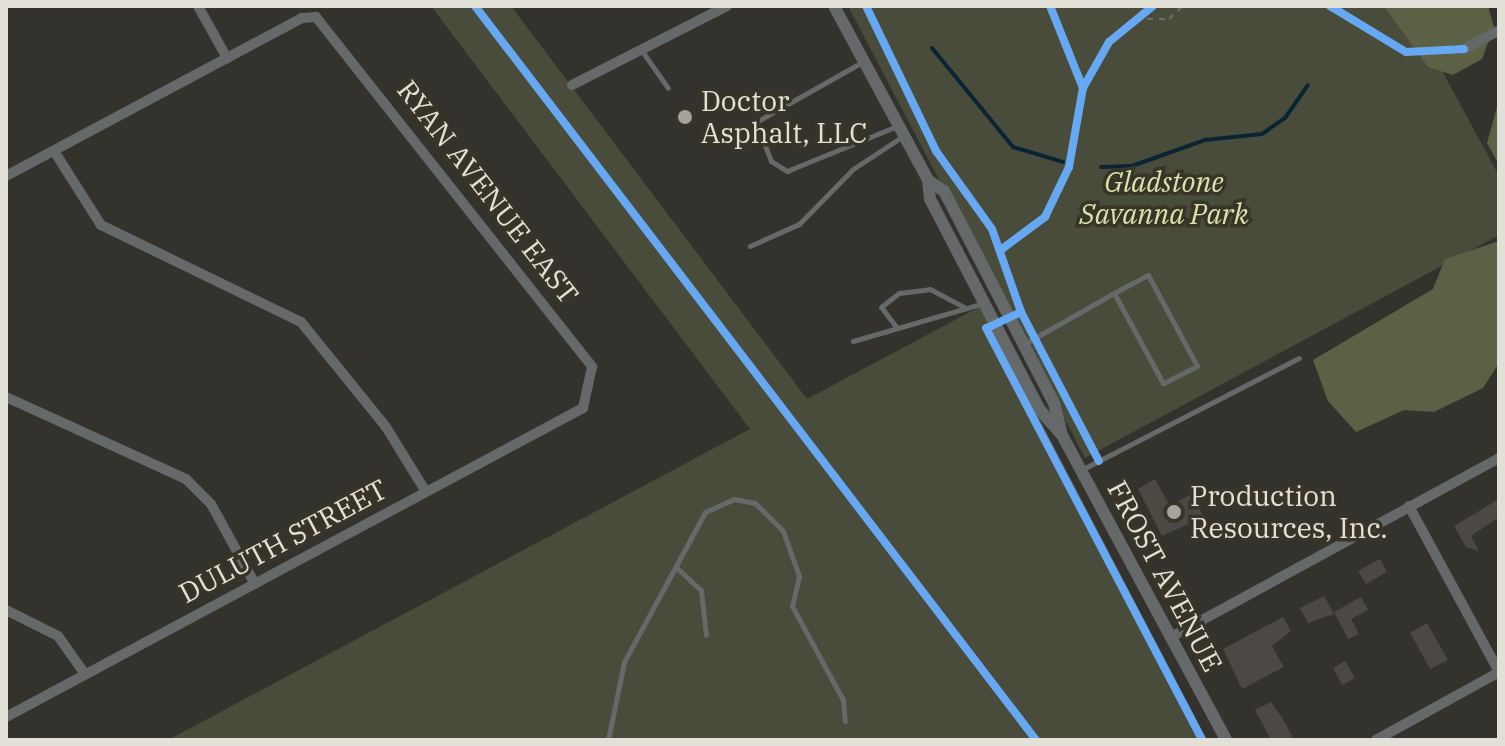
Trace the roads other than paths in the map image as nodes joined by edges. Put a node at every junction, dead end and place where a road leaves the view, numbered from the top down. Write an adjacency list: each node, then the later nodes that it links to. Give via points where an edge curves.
1 (198, 6): 7 (street)
2 (727, 6): 6 (street)
3 (834, 6): 8 (street, FROST AVENUE)
4 (1499, 30): 5 (street)
5 (1464, 49)
6 (641, 50): 9 (street); 10 (lane)
7 (227, 58): 12 (street); 24 (street, RYAN AVENUE EAST, via 316,17 592,367)
8 (864, 61): 11 (street, FROST AVENUE); 11 (lane, via 756,122 771,161 787,171)
9 (572, 85)
10 (668, 88)
11 (901, 130): 14 (street, FROST AVENUE); 15 (lane, via 799,224)
12 (54, 151): 13 (street); 28 (street, via 101,225 260,297 309,330 386,427)
13 (6, 176)
14 (928, 180): 17 (street, FROST AVENUE, via 930,199); 21 (street, FROST AVENUE, via 944,191)
15 (750, 246)
16 (1114, 293): 16 (lane, via 1148,275 1197,366 1163,383); 21 (lane)
17 (985, 302): 18 (lane); 25 (street, FROST AVENUE, via 1040,410)
18 (965, 308): 19 (lane); 19 (lane, via 930,289 899,293 881,307)
19 (897, 328): 20 (lane)
20 (853, 341)
21 (1023, 344): 25 (street, FROST AVENUE)
22 (1299, 358): 27 (lane)
23 (6, 397): 31 (street, via 186,479 211,504)
24 (583, 408): 28 (street, DULUTH STREET)
25 (1062, 435): 27 (street, FROST AVENUE)
26 (1499, 458): 29 (street)
27 (1080, 470): 34 (street, FROST AVENUE)
28 (426, 492): 31 (street, DULUTH STREET)
29 (1409, 506): 34 (street); 35 (street)
30 (677, 568): 33 (lane, via 701,590); 38 (lane, via 713,504 745,500 767,512 796,561 792,606 843,700); 39 (lane, via 624,662)
31 (255, 584): 36 (street, DULUTH STREET)
32 (6, 610): 36 (street, via 58,636)
33 (706, 635)
34 (1171, 637): 40 (street, FROST AVENUE)
35 (1499, 672): 41 (street)
36 (85, 674): 37 (street, DULUTH STREET)
37 (6, 717)
38 (845, 721)
39 (608, 740)
40 (1226, 740)
41 (1376, 740)

